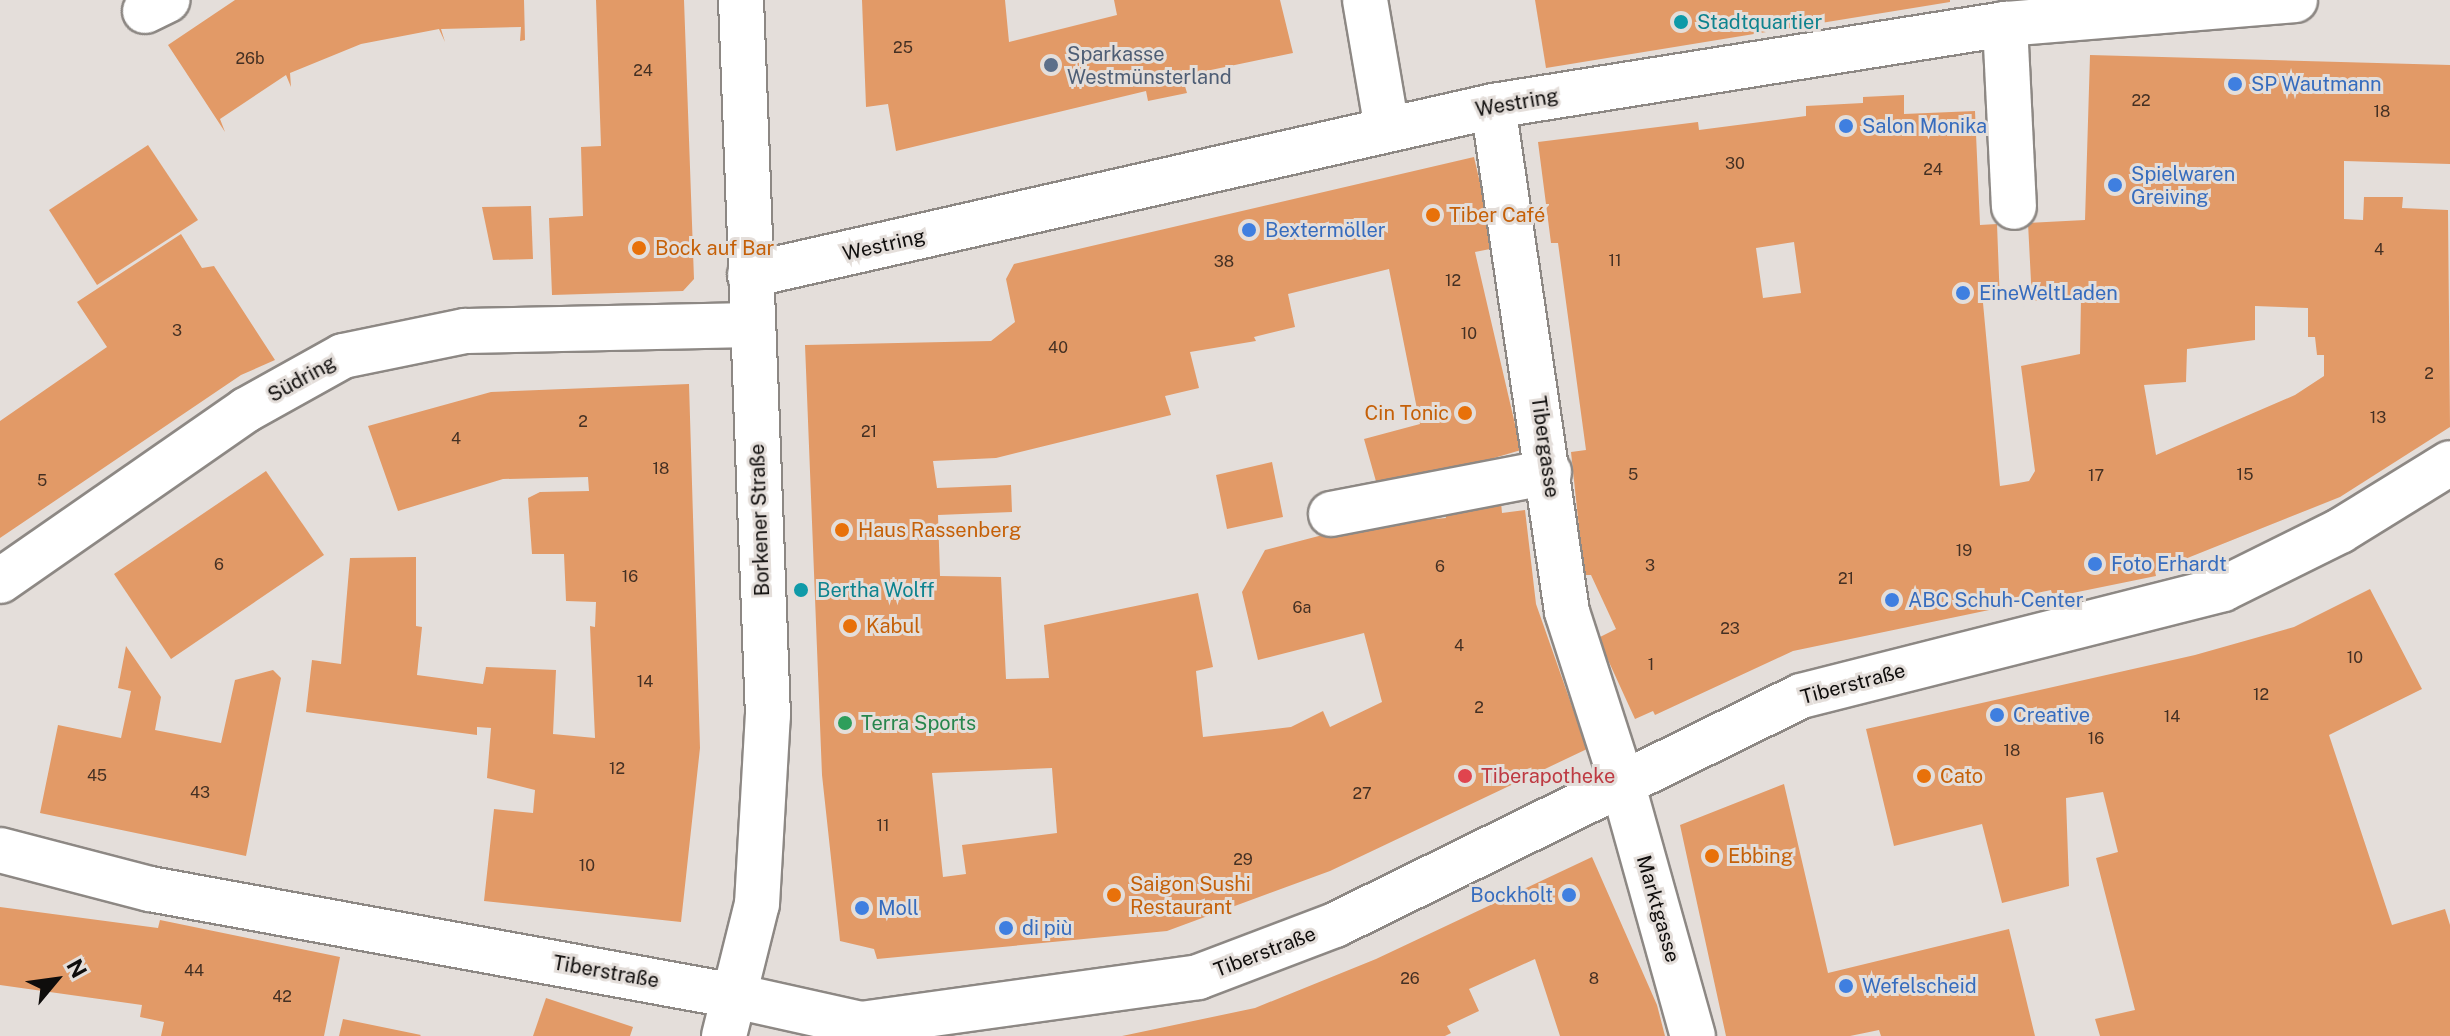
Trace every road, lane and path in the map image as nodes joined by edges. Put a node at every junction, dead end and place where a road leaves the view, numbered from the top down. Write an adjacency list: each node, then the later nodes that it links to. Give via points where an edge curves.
1 (741, 0): 8 (street, Borkener Straße)
2 (1365, 0): 6 (street)
3 (2295, 0): 4 (street, Westring)
4 (2005, 24): 5 (street, Westring); 7 (street)
5 (1493, 106): 6 (street, Westring); 11 (street, Tibergasse)
6 (1387, 129): 8 (street, Westring)
7 (2014, 207)
8 (750, 275): 9 (street, Borkener Straße)
9 (753, 325): 13 (street, Südring, via 465,331 343,356 246,410); 16 (street, Borkener Straße, via 768,716 757,904)
10 (2450, 463): 14 (street, Tiberstraße, via 2340,531 2223,589 1801,696)
11 (1549, 472): 12 (street); 14 (street, Tibergasse, via 1567,612)
12 (1331, 514)
13 (0, 581)
14 (1622, 782): 17 (street, Tiberstraße, via 1335,925 1198,977 861,1024); 18 (street, Marktgasse)
15 (0, 850): 16 (street, Tiberstraße, via 150,889)
16 (730, 1016): 17 (street, Tiberstraße)
17 (814, 1025)
18 (1693, 1036)

